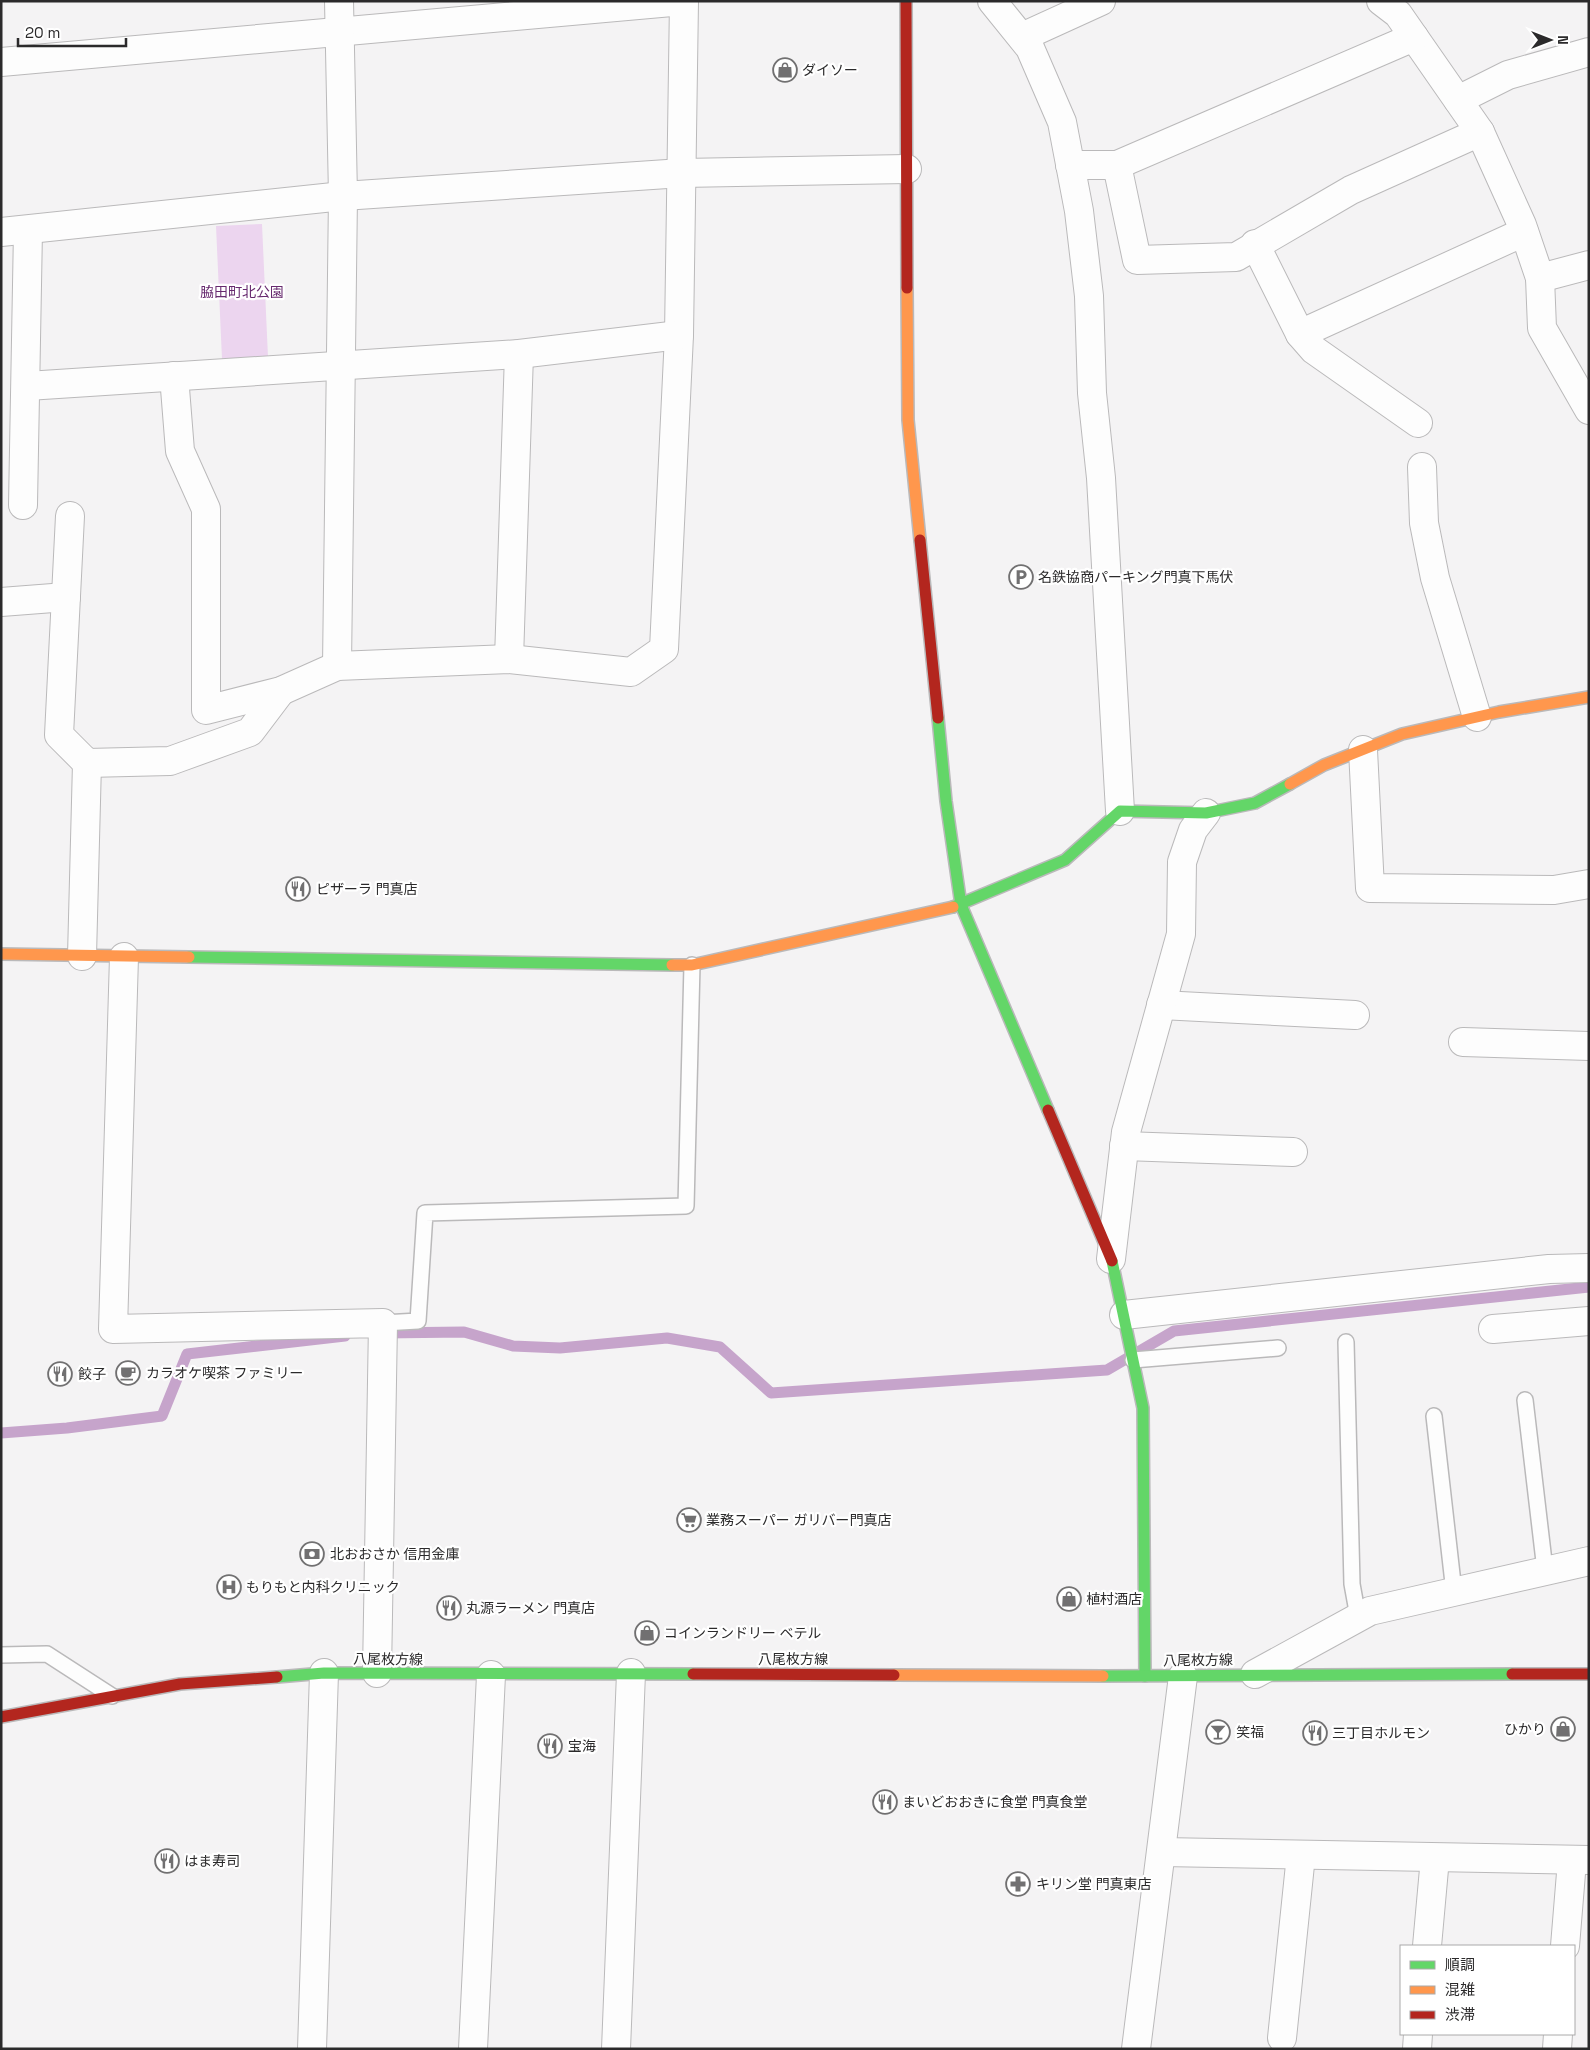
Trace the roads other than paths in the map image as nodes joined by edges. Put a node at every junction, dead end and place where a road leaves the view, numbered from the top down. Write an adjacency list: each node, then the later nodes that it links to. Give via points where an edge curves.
1 (339, 1): 7 (street)
2 (683, 1): 7 (street); 17 (street)
3 (906, 1): 16 (street)
4 (992, 1): 8 (street)
5 (1101, 1): 8 (street)
6 (1381, 1): 9 (street, via 1398,14)
7 (339, 33): 11 (street); 18 (street)
8 (1022, 37): 14 (street, via 1030,48 1062,122)
9 (1414, 37): 12 (street); 15 (street)
10 (1589, 52): 12 (street, via 1508,75)
11 (1, 62)
12 (1458, 100): 13 (street)
13 (1480, 132): 20 (street); 21 (street, via 1351,190)
14 (1070, 165): 15 (street); 44 (street, via 1089,296 1092,393 1101,478)
15 (1117, 165): 21 (street, via 1137,260 1236,257)
16 (907, 169): 17 (street); 47 (street, via 908,420 946,801)
17 (682, 173): 18 (street); 24 (street)
18 (343, 196): 19 (street); 27 (street)
19 (14, 231): 29 (street)
20 (1524, 232): 23 (street); 25 (street)
21 (1255, 244): 25 (street)
22 (1589, 266): 23 (street)
23 (1540, 278): 30 (street, via 1542,328)
24 (679, 334): 26 (street); 37 (street, via 664,649 631,672)
25 (1300, 334): 31 (street, via 1314,350)
26 (519, 354): 27 (street); 37 (street)
27 (341, 365): 28 (street); 38 (street)
28 (174, 376): 29 (street); 39 (street, via 180,451 206,508 206,710)
29 (26, 386): 33 (street)
30 (1589, 410)
31 (1418, 423)
32 (1422, 467): 41 (street, via 1424,523 1435,578)
33 (23, 505)
34 (70, 516): 35 (street)
35 (66, 597): 36 (street); 43 (street, via 59,735)
36 (1, 602)
37 (509, 659): 38 (street)
38 (337, 666): 39 (street)
39 (281, 691): 43 (street, via 250,732 170,761)
40 (1589, 697): 41 (street)
41 (1477, 717): 42 (street, via 1402,734)
42 (1363, 750): 45 (street, via 1324,765 1254,803); 46 (street, via 1370,888 1554,890)
43 (87, 764): 49 (street)
44 (1120, 811): 45 (street); 47 (street, via 1065,860)
45 (1206, 813): 52 (street, via 1193,830 1182,862 1181,934)
46 (1589, 884)
47 (961, 905): 51 (street); 58 (street)
48 (1, 954): 49 (street)
49 (82, 956): 50 (street)
50 (124, 957): 51 (street); 62 (street, via 113,1329)
51 (692, 965): 62 (lane, via 686,1206 425,1213 418,1321)
52 (1161, 1005): 53 (street); 56 (street)
53 (1355, 1016)
54 (1463, 1042): 55 (street)
55 (1589, 1046)
56 (1124, 1146): 57 (street); 58 (street)
57 (1293, 1152)
58 (1111, 1259): 60 (street)
59 (1589, 1268): 60 (street, via 1549,1269)
60 (1124, 1314): 66 (street)
61 (1589, 1321): 63 (street)
62 (383, 1323): 75 (street)
63 (1493, 1329)
64 (1346, 1342): 72 (lane, via 1352,1584)
65 (1278, 1348): 66 (lane)
66 (1133, 1360): 80 (street, via 1143,1408)
67 (1525, 1400): 70 (lane)
68 (1434, 1416): 71 (lane)
69 (1589, 1560): 70 (street)
70 (1546, 1570): 71 (street)
71 (1454, 1592): 72 (street, via 1370,1611)
72 (1358, 1618): 77 (street)
73 (1, 1655): 82 (lane, via 47,1654)
74 (324, 1673): 75 (street, 八尾枚方線); 82 (street, 八尾枚方線, via 180,1684); 93 (street)
75 (378, 1673): 79 (street, 八尾枚方線)
76 (631, 1673): 79 (street, 八尾枚方線); 80 (street, 八尾枚方線); 95 (street)
77 (1255, 1674): 78 (street, 八尾枚方線); 81 (street, 八尾枚方線)
78 (1589, 1674)
79 (492, 1675): 94 (street)
80 (1145, 1676): 81 (street, 八尾枚方線)
81 (1183, 1676): 84 (street)
82 (113, 1697): 83 (street, 八尾枚方線)
83 (1, 1717)
84 (1162, 1852): 85 (street); 96 (street)
85 (1301, 1855): 86 (street); 92 (street)
86 (1435, 1858): 87 (street); 88 (street)
87 (1580, 1860): 89 (street)
88 (1427, 1945)
89 (1566, 1945)
90 (1418, 2035): 97 (street)
91 (1558, 2035): 98 (street)
92 (1282, 2038)
93 (312, 2049)
94 (473, 2049)
95 (616, 2049)
96 (1136, 2049)
97 (1417, 2049)
98 (1557, 2049)

